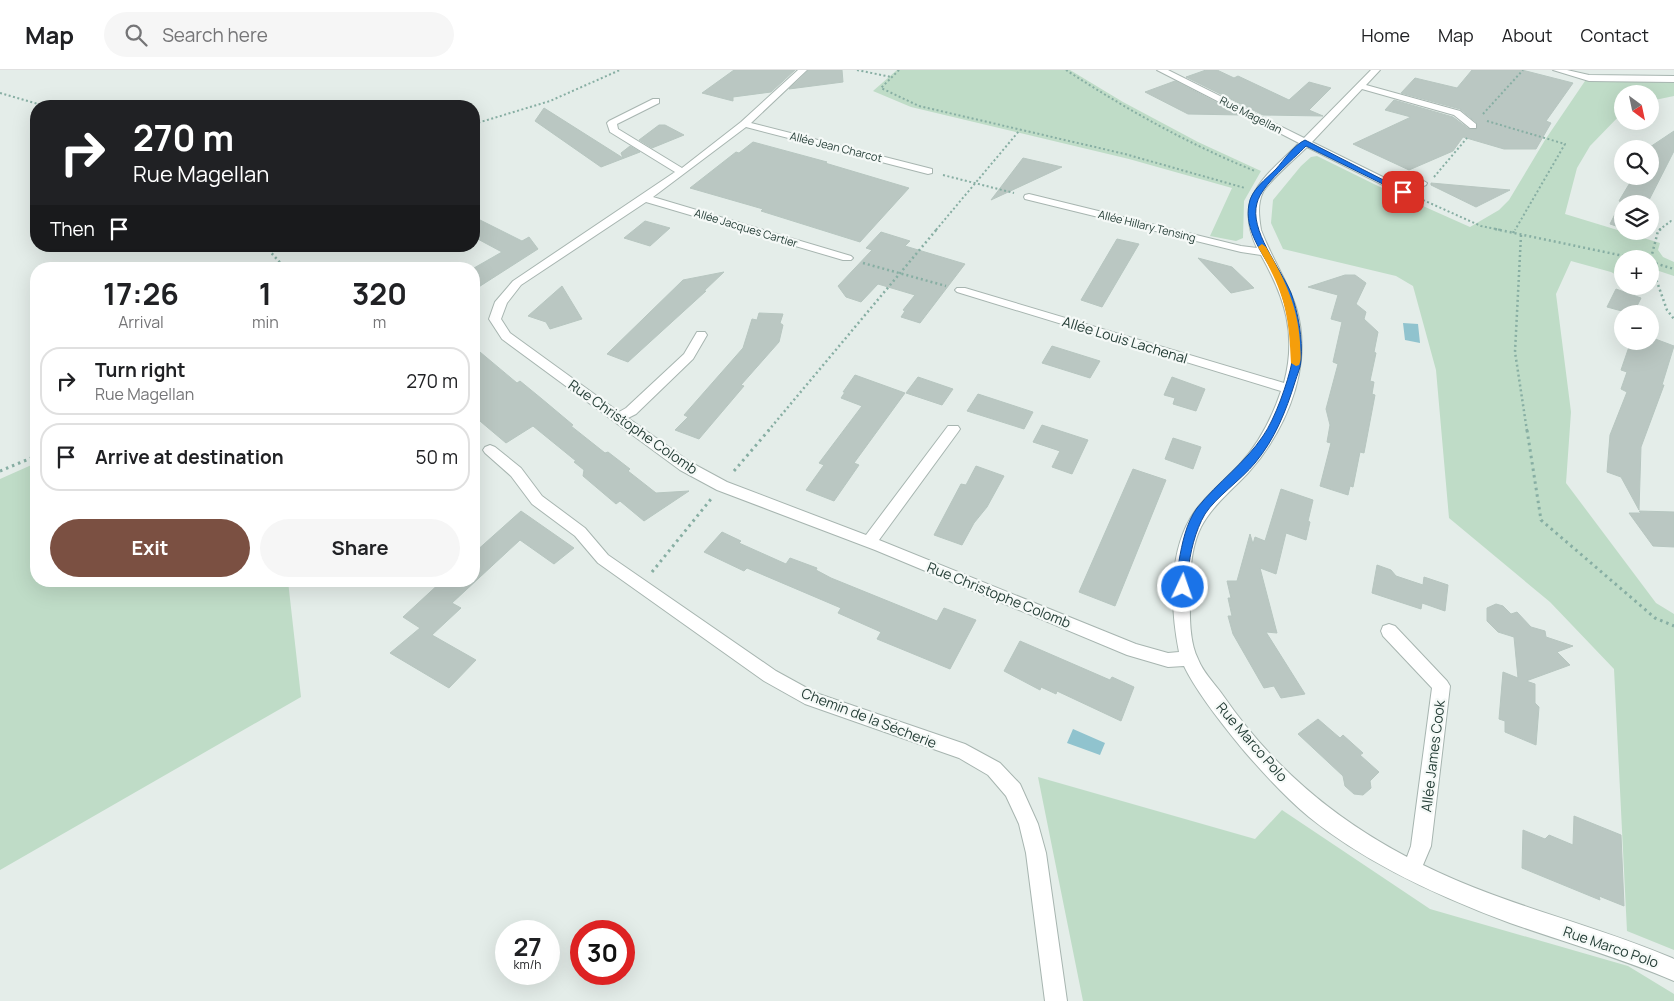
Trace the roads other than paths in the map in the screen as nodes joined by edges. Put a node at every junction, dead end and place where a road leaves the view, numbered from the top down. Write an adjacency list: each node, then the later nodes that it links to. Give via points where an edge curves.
1 (803, 70): 9 (street, Rue Christophe Colomb)
2 (1162, 70): 10 (street, Rue Magellan)
3 (1376, 70): 6 (street, Rue Marco Polo)
4 (1557, 70): 5 (street, via 1589,78)
5 (1674, 78)
6 (1361, 86): 8 (street, via 1457,113); 10 (street, Rue Marco Polo)
7 (656, 102): 11 (street, via 612,123 613,130)
8 (1476, 122)
9 (744, 124): 11 (street, Rue Christophe Colomb); 12 (street, Allée Jean Charcot)
10 (1305, 142): 13 (street, Rue Magellan, via 1403,192); 16 (street, Rue Marco Polo, via 1259,190 1253,203 1252,220)
11 (682, 171): 15 (street, Rue Christophe Colomb)
12 (928, 171)
13 (1422, 183)
14 (1029, 197): 16 (street, Allée Hillary Tensing, via 1240,249)
15 (645, 198): 17 (street, Allée Jacques Cartier); 21 (street, Rue Christophe Colomb, via 517,283 501,302 495,319 506,336)
16 (1265, 252): 20 (street, Rue Marco Polo, via 1287,296 1294,326 1297,361)
17 (847, 258)
18 (962, 290): 20 (street, Allée Louis Lachenal)
19 (701, 335): 21 (street, via 689,356 631,411)
20 (1289, 389): 26 (street, Rue Marco Polo, via 1269,435 1252,460 1201,512 1188,540 1182,572)
21 (618, 418): 24 (street, Rue Christophe Colomb, via 685,466 722,486)
22 (953, 429): 24 (street)
23 (490, 450): 29 (street, Chemin de la Sécherie, via 516,472 537,500 580,532 603,559 770,676 811,699 965,752 994,769 1013,790 1031,834)
24 (869, 542): 26 (street, Rue Christophe Colomb, via 1133,650 1168,660)
25 (1389, 631): 27 (street, Allée James Cook, via 1441,686 1421,846)
26 (1189, 658): 27 (street, Rue Marco Polo, via 1224,712 1267,763 1315,810 1375,850)
27 (1412, 869): 28 (street, Rue Marco Polo, via 1461,893 1658,961)
28 (1674, 970)
29 (1056, 1001)

